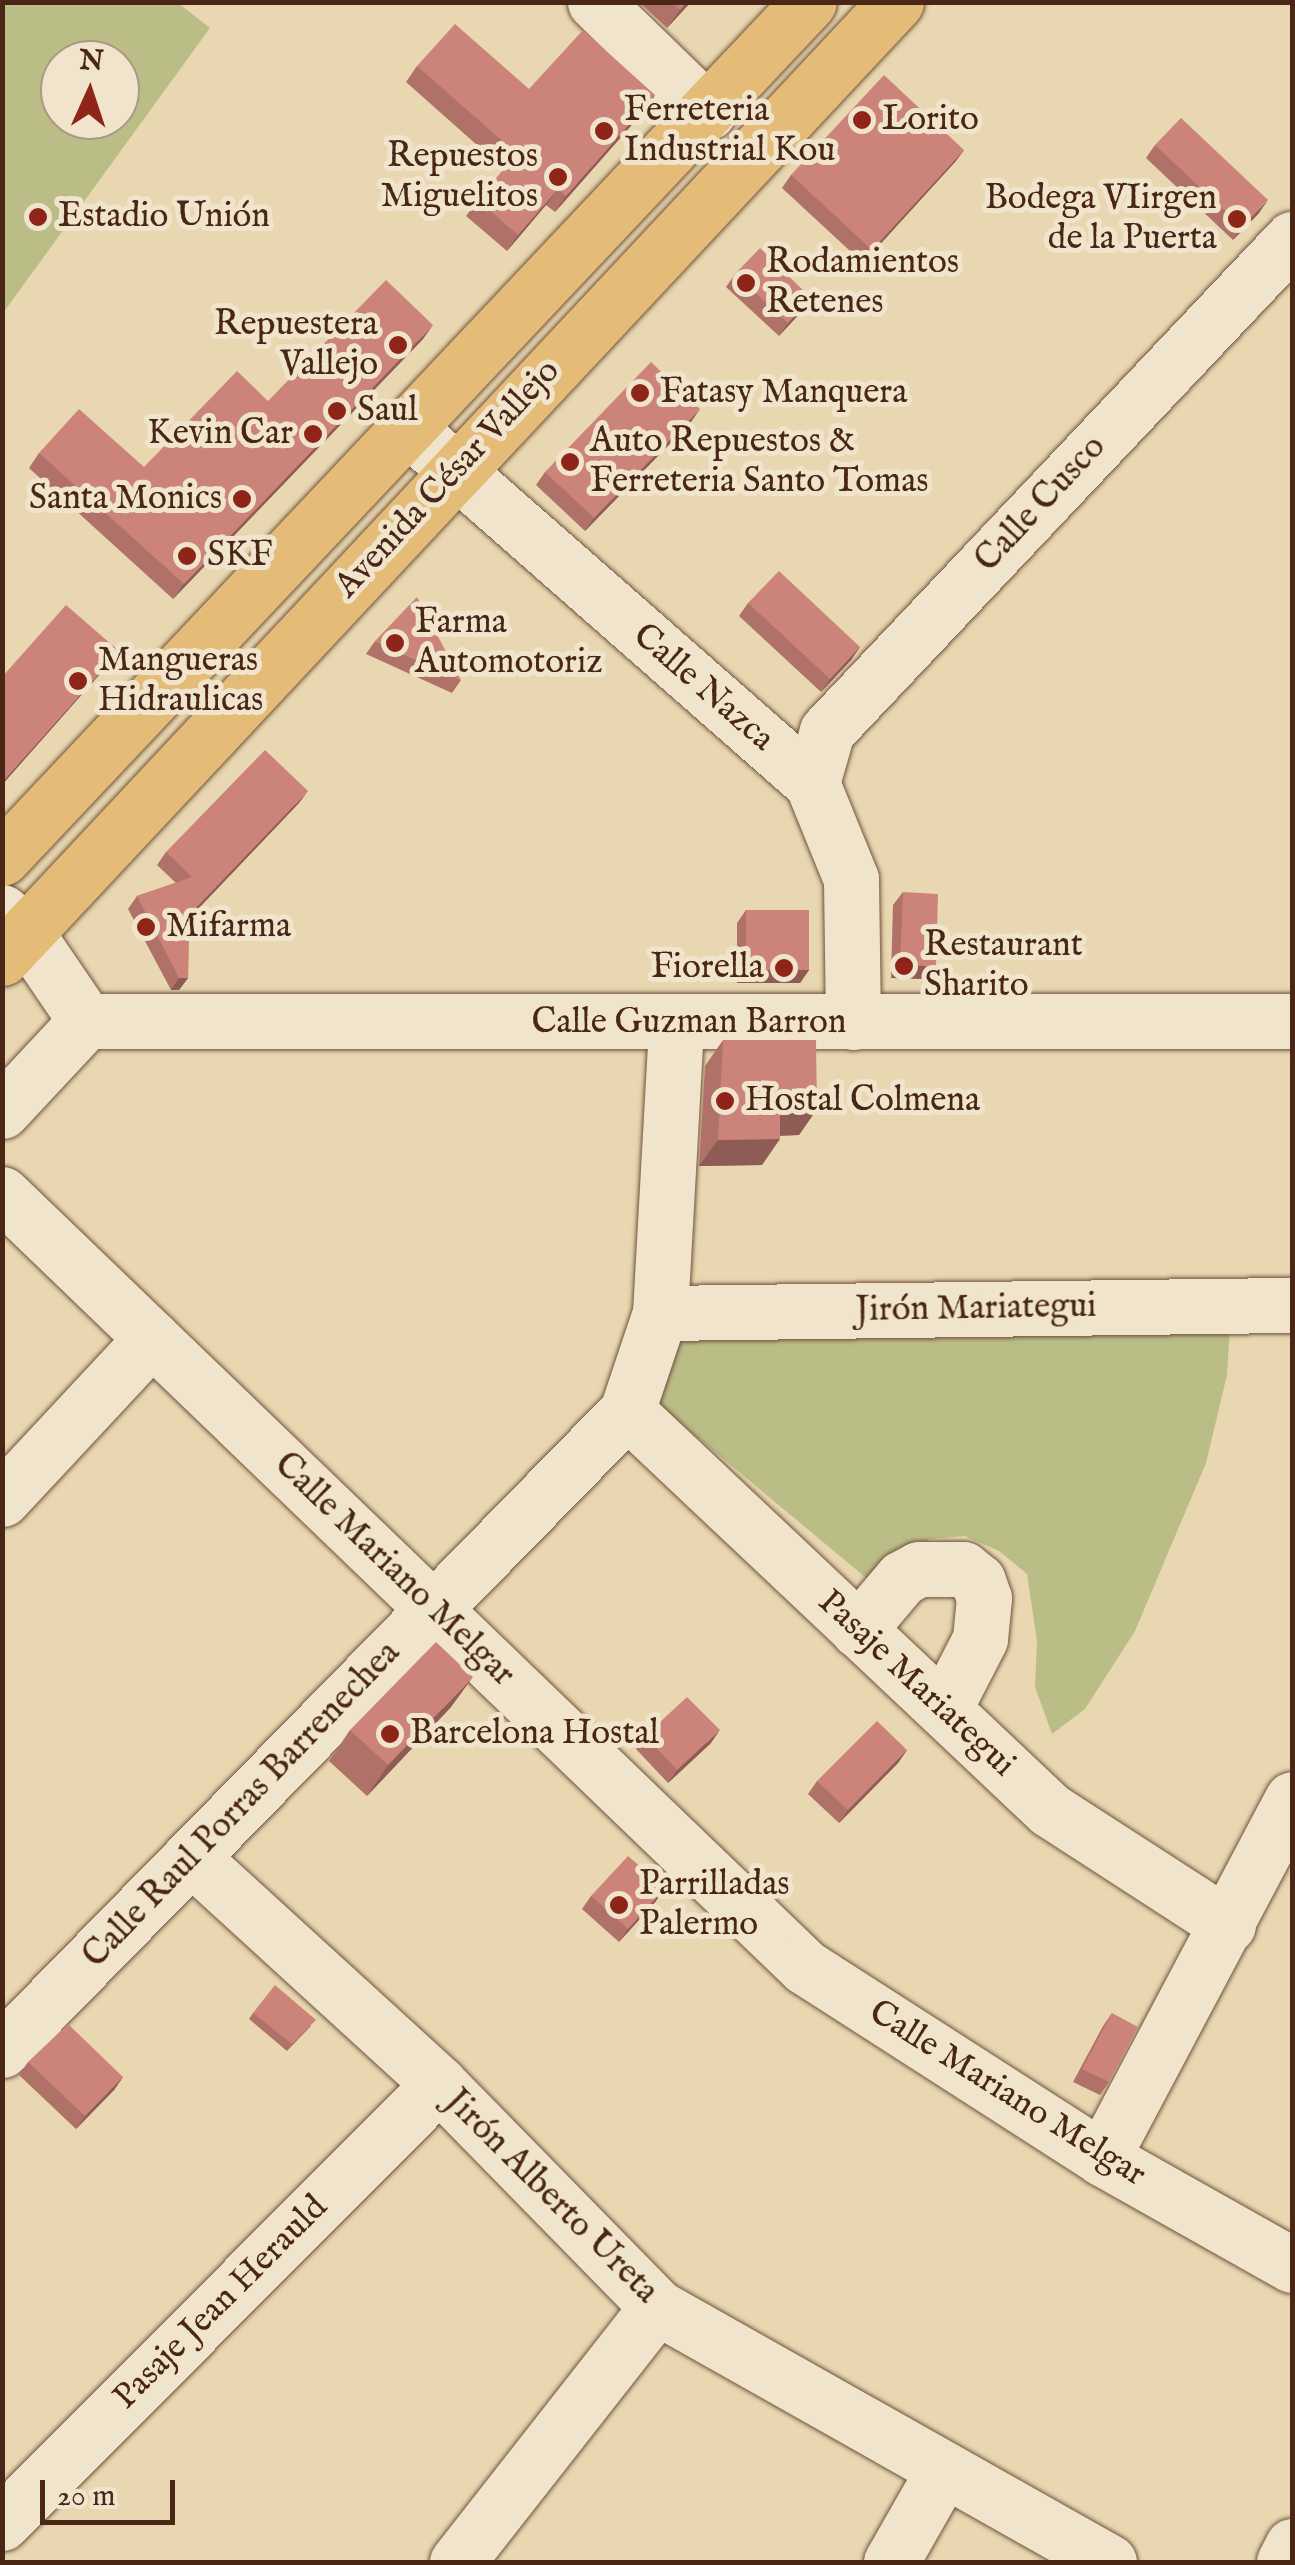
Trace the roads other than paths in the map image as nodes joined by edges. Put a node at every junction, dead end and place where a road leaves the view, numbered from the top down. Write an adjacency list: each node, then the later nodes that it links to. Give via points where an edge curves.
1 (596, 2): 5 (street)
2 (896, 2): 4 (main road, Avenida César Vallejo)
3 (804, 7): 4 (main road); 5 (main road, Avenida César Vallejo)
4 (847, 54): 8 (main road, Avenida César Vallejo)
5 (708, 112): 7 (main road, Avenida César Vallejo)
6 (1292, 239): 9 (street, Calle Cusco, via 827,731)
7 (410, 430): 8 (street, Calle Nazca); 10 (main road, Avenida César Vallejo)
8 (454, 472): 9 (street, Calle Nazca); 11 (main road, Avenida César Vallejo)
9 (812, 783): 14 (street, Calle Nazca, via 851,879)
10 (2, 858)
11 (10, 934): 12 (street)
12 (86, 1021): 15 (street, Calle Guzman Barron); 16 (street)
13 (1292, 1021): 14 (street, Calle Guzman Barron)
14 (853, 1022): 15 (street, Calle Guzman Barron)
15 (676, 1024): 19 (street, Calle Raul Porras Barrenechea)
16 (2, 1110)
17 (2, 1194): 20 (street, Calle Mariano Melgar)
18 (1292, 1305): 19 (street, Jirón Mariategui)
19 (660, 1312): 21 (street, Calle Raul Porras Barrenechea)
20 (152, 1338): 22 (street); 23 (street, Calle Mariano Melgar)
21 (627, 1411): 23 (street, Calle Raul Porras Barrenechea); 24 (street, Pasaje Mariategui)
22 (2, 1498)
23 (433, 1608): 27 (street, Calle Raul Porras Barrenechea); 31 (street, Calle Mariano Melgar, via 805,1966)
24 (858, 1630): 25 (street, Pasaje Mariategui); 25 (street, via 902,1578 919,1569 962,1569 978,1581 984,1598 980,1639)
25 (944, 1709): 28 (street, Pasaje Mariategui, via 1050,1810)
26 (1292, 1799): 28 (street)
27 (193, 1858): 29 (street, Calle Raul Porras Barrenechea); 30 (street, Jirón Alberto Ureta)
28 (1228, 1926): 31 (street)
29 (2, 2050)
30 (439, 2084): 33 (street, Jirón Alberto Ureta); 35 (street, Pasaje Jean Herauld)
31 (1102, 2158): 32 (street, Calle Mariano Melgar)
32 (1292, 2265)
33 (657, 2306): 34 (street, Jirón Alberto Ureta); 37 (street)
34 (944, 2469): 38 (street); 39 (street, Jirón Alberto Ureta)
35 (2, 2522)
36 (1292, 2546): 40 (street)
37 (457, 2562)
38 (891, 2562)
39 (1109, 2562)
40 (1284, 2562)

